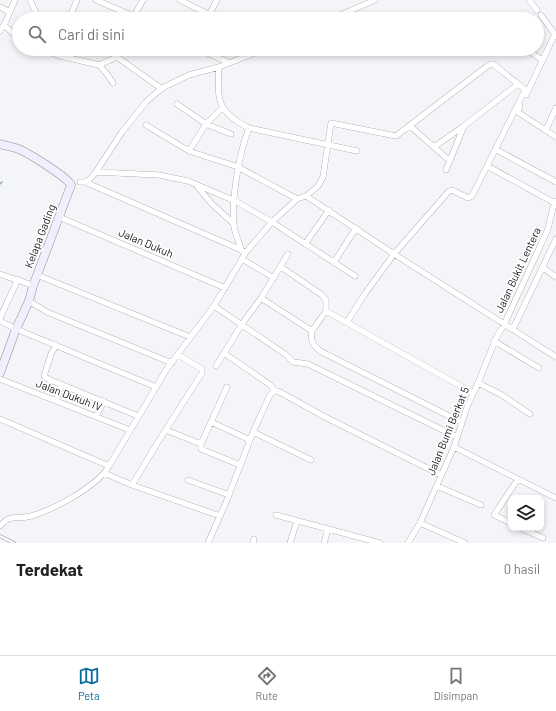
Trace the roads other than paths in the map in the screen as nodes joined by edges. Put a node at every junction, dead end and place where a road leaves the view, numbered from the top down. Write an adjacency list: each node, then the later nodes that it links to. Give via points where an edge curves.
1 (16, 0): 12 (street)
2 (30, 0): 13 (street)
3 (77, 0): 14 (street)
4 (96, 0): 15 (street)
5 (143, 0): 16 (street)
6 (180, 0): 17 (street)
7 (217, 0): 18 (street)
8 (375, 0): 19 (street)
9 (529, 0): 11 (street)
10 (0, 7): 12 (street)
11 (537, 10)
12 (10, 12): 21 (street)
13 (36, 12)
14 (72, 12)
15 (124, 12)
16 (136, 12)
17 (203, 12)
18 (211, 12)
19 (347, 12)
20 (544, 20): 24 (street)
21 (4, 25): 22 (street); 23 (street)
22 (0, 31)
23 (12, 32)
24 (555, 36): 29 (street)
25 (68, 56): 31 (street)
26 (214, 56): 30 (street)
27 (536, 56): 29 (street)
28 (245, 57): 30 (street)
29 (542, 60): 36 (street)
30 (230, 63): 32 (street)
31 (99, 65): 33 (street); 35 (street, via 117,57)
32 (220, 67): 35 (street, via 195,73); 38 (street, via 218,96)
33 (113, 83)
34 (518, 84): 36 (street); 42 (street, via 490,64); 43 (street)
35 (162, 89): 58 (street, via 146,102 122,132)
36 (526, 90): 45 (street, via 518,111); 51 (street)
37 (177, 104): 40 (street)
38 (223, 107): 40 (street); 44 (street, via 228,114)
39 (556, 108): 45 (street)
40 (206, 124): 46 (street); 52 (street)
41 (146, 125): 52 (street)
42 (410, 126): 49 (street, via 396,136 331,123); 50 (street)
43 (464, 126): 50 (street); 54 (street)
44 (249, 128): 49 (street); 56 (street)
45 (546, 130): 47 (street)
46 (231, 134)
47 (556, 137)
48 (0, 144): 66 (street, Kelapa Gading, via 23,151 69,181 71,189)
49 (327, 145): 53 (street); 61 (street, via 323,177 318,186)
50 (434, 147): 54 (street)
51 (495, 149): 55 (street); 59 (street)
52 (189, 151): 56 (street)
53 (357, 151)
54 (450, 161): 57 (street)
55 (487, 166): 64 (street); 75 (street, via 472,196 468,198 449,191)
56 (238, 167): 62 (street); 63 (street)
57 (446, 170)
58 (96, 172): 60 (street, via 159,175); 73 (street, via 90,179 82,182)
59 (556, 182)
60 (195, 184): 63 (street); 68 (street)
61 (306, 196): 62 (street); 65 (street)
62 (297, 199): 67 (street)
63 (235, 201): 67 (street); 68 (street)
64 (555, 202): 96 (street, Jalan Bukit Lentera, via 548,229)
65 (329, 210): 69 (street); 71 (street)
66 (59, 217): 81 (street, Kelapa Gading); 87 (street, Jalan Dukuh)
67 (272, 222): 71 (street); 73 (street)
68 (234, 224): 73 (street)
69 (356, 228): 75 (street); 77 (street)
70 (556, 239): 72 (street)
71 (305, 244): 77 (street)
72 (554, 249): 78 (street)
73 (244, 252): 76 (street)
74 (288, 254): 79 (street)
75 (394, 254): 94 (street); 96 (street)
76 (242, 259): 84 (street); 87 (street)
77 (334, 262): 82 (street)
78 (542, 267): 83 (street); 98 (street)
79 (281, 268): 84 (street); 91 (street, via 322,295 326,300)
80 (0, 274): 85 (street, via 14,280)
81 (37, 275): 86 (street, Kelapa Gading); 100 (street)
82 (355, 276)
83 (556, 277)
84 (274, 278): 88 (street)
85 (18, 279): 86 (street); 92 (street)
86 (33, 286): 89 (street, Kelapa Gading)
87 (225, 288): 90 (street)
88 (261, 298): 95 (street); 99 (street)
89 (29, 301): 97 (street, Kelapa Gading); 106 (street, via 47,312)
90 (214, 306): 95 (street); 100 (street)
91 (326, 311): 94 (street); 99 (street)
92 (0, 318)
93 (0, 321): 97 (street)
94 (347, 322): 116 (street)
95 (242, 324): 103 (street); 128 (street, via 293,362 308,364)
96 (504, 325): 98 (street); 101 (street, Jalan Bumi Berkat 5)
97 (16, 329): 102 (street); 109 (street, Kelapa Gading)
98 (512, 329): 105 (street)
99 (312, 331): 124 (street, via 310,337 313,345 320,351)
100 (190, 338): 104 (street)
101 (494, 341): 108 (street); 111 (street, Jalan Bumi Berkat 5)
102 (56, 345): 112 (street, via 44,376); 113 (street)
103 (224, 352): 107 (street); 115 (street, via 265,381)
104 (178, 355): 106 (street); 126 (street, via 202,369 202,373)
105 (556, 357)
106 (172, 363): 113 (street)
107 (216, 366)
108 (539, 368)
109 (0, 373)
110 (0, 379): 117 (street, Jalan Dukuh IV)
111 (478, 383): 116 (street, Jalan Bumi Berkat 5); 119 (street)
112 (62, 384): 117 (street); 118 (street)
113 (156, 387): 121 (street)
114 (227, 387): 123 (street)
115 (274, 391): 127 (street, via 270,394); 136 (street)
116 (473, 393): 124 (street, Jalan Bumi Berkat 5)
117 (56, 401): 120 (street, Jalan Dukuh IV)
118 (104, 401): 120 (street); 121 (street)
119 (530, 414)
120 (96, 416): 125 (street, Jalan Dukuh IV)
121 (138, 416): 125 (street)
122 (0, 418): 134 (street)
123 (211, 422): 129 (street); 130 (street)
124 (461, 422): 128 (street, Jalan Bumi Berkat 5)
125 (130, 430): 134 (street)
126 (166, 430): 130 (street); 139 (street)
127 (253, 432): 129 (street); 132 (street)
128 (457, 437): 131 (street, Jalan Bumi Berkat 5)
129 (250, 440): 133 (street)
130 (201, 444): 133 (street, via 201,449)
131 (454, 447): 136 (street, Jalan Bumi Berkat 5); 137 (street)
132 (311, 460)
133 (240, 465): 141 (street)
134 (109, 466): 135 (street)
135 (104, 473): 139 (street); 149 (street, via 93,484 47,510 29,517 11,517)
136 (441, 474): 140 (street, Jalan Bumi Berkat 5)
137 (518, 479): 142 (street); 147 (street, via 494,515)
138 (188, 480): 141 (street)
139 (132, 485): 145 (street)
140 (437, 486): 143 (street); 148 (street, Jalan Bumi Berkat 5)
141 (229, 495): 145 (street)
142 (556, 498)
143 (481, 505)
144 (276, 515): 146 (street)
145 (220, 516): 156 (street)
146 (298, 521): 150 (street); 157 (street)
147 (508, 522)
148 (420, 523): 160 (street, Jalan Bumi Berkat 5); 161 (street)
149 (0, 526)
150 (328, 529): 154 (street); 158 (street)
151 (528, 531): 153 (street)
152 (0, 536): 155 (lane)
153 (543, 538)
154 (358, 540): 159 (street)
155 (14, 543)
156 (208, 543)
157 (290, 543)
158 (324, 543)
159 (380, 543)
160 (408, 543)
161 (465, 543)

